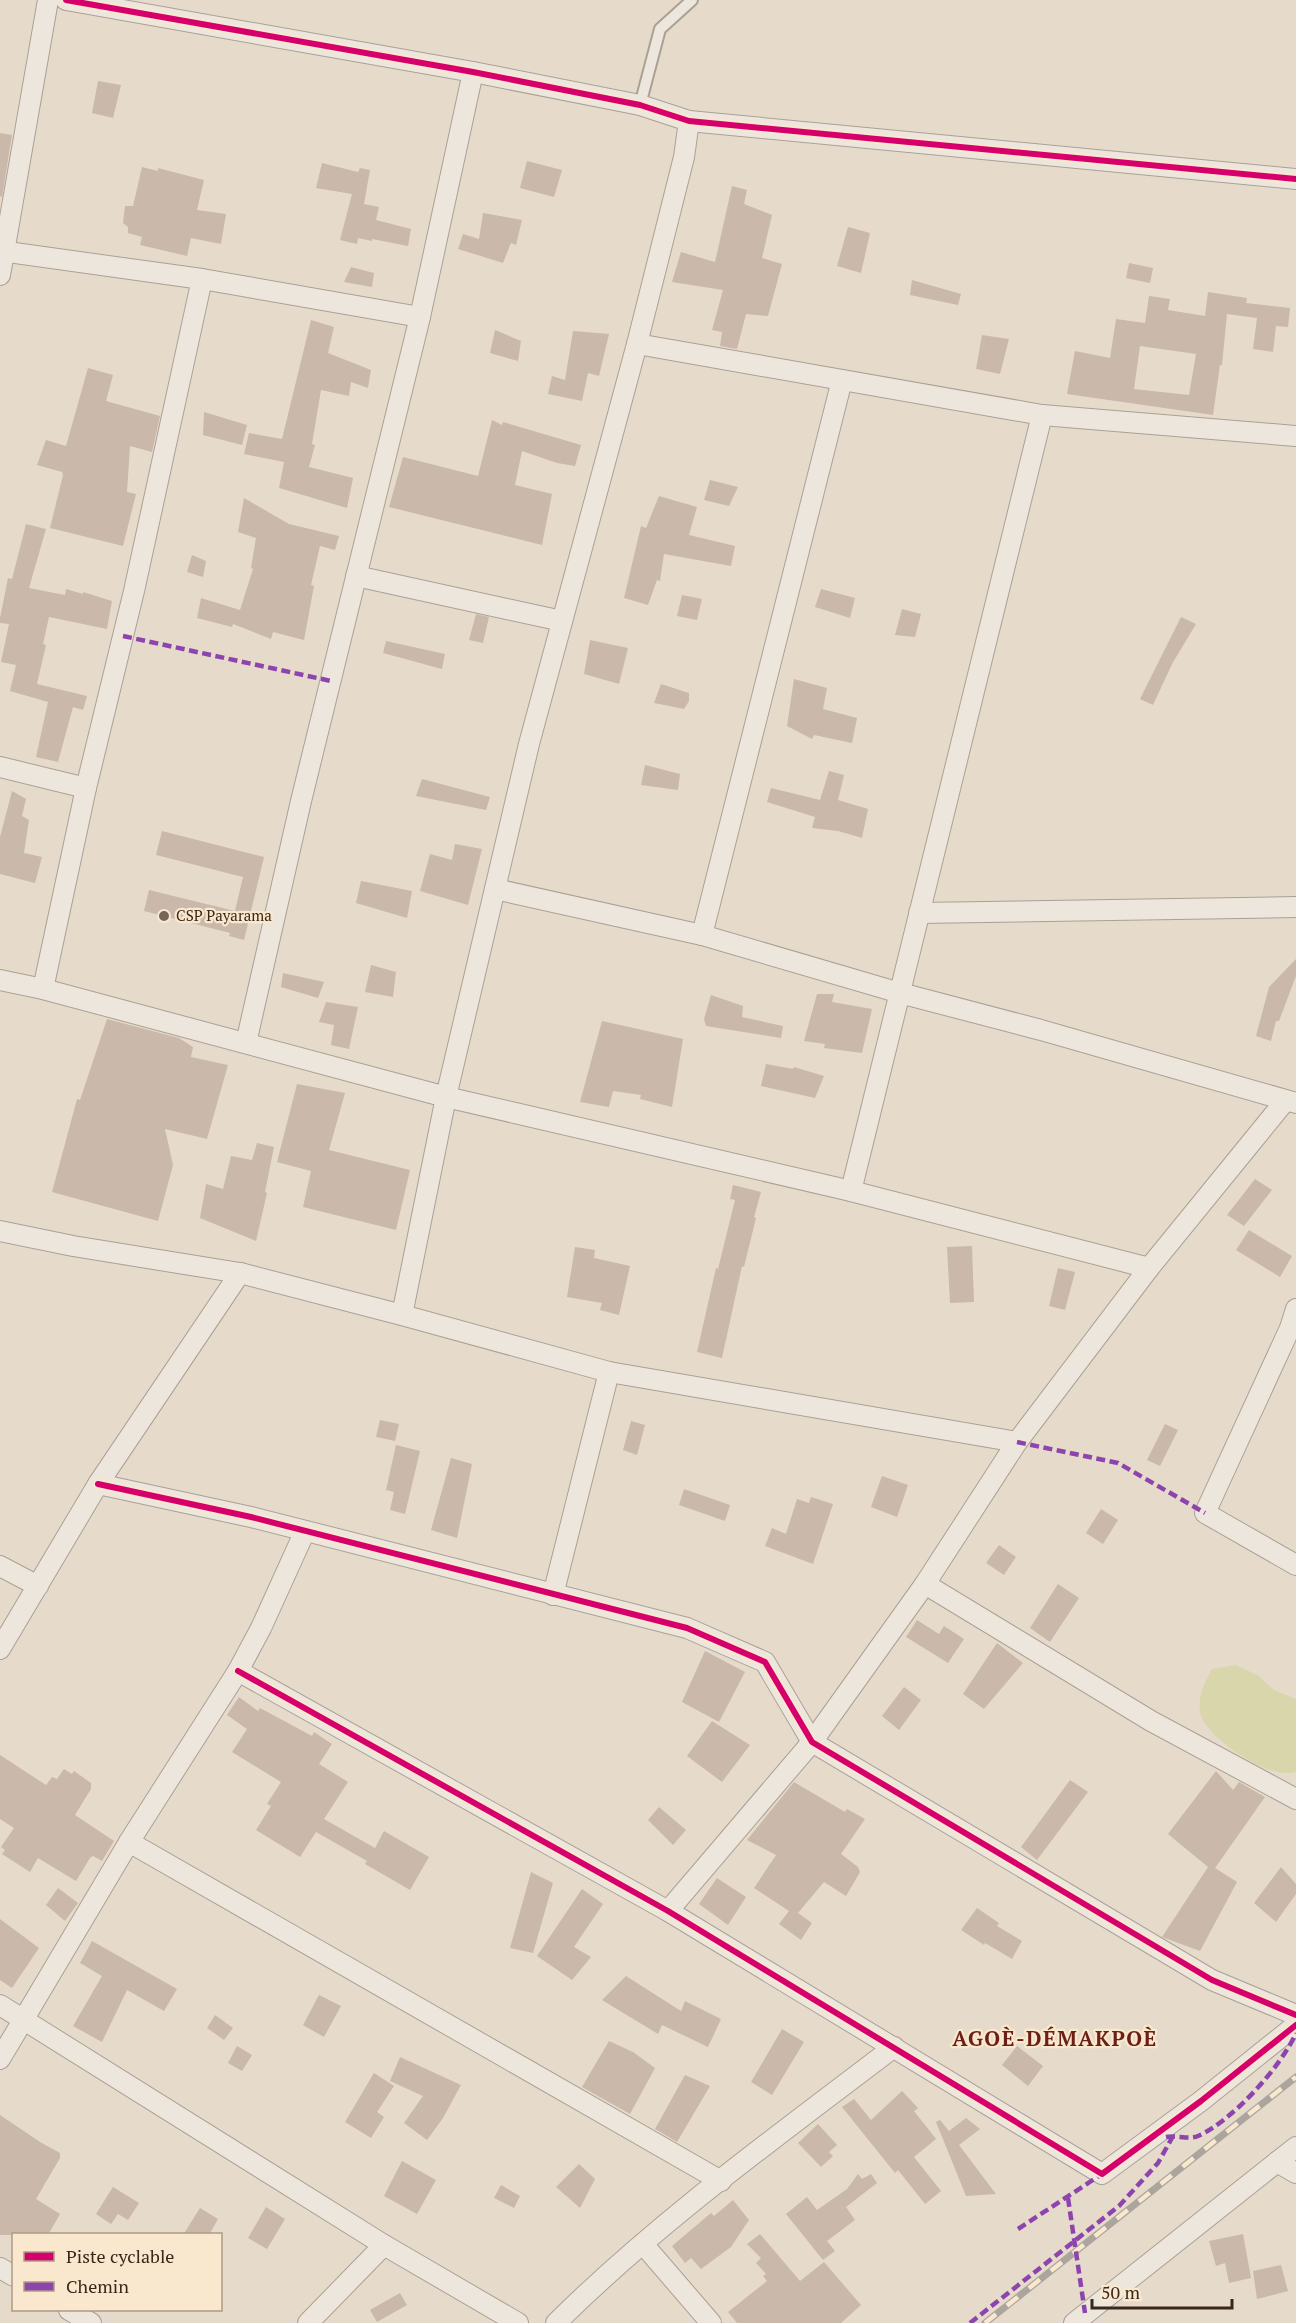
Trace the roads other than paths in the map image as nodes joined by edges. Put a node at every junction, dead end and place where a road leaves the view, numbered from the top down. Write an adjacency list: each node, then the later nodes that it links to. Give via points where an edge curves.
1 (48, 0): 8 (street)
2 (66, 0): 4 (street)
3 (692, 0): 5 (lane, via 660,29)
4 (473, 72): 5 (street); 11 (street)
5 (640, 105): 6 (street)
6 (689, 121): 7 (street); 12 (street, via 684,158)
7 (1296, 179)
8 (3, 251): 9 (street); 10 (street)
9 (0, 275)
10 (202, 279): 11 (street); 19 (street, via 134,591)
11 (420, 317): 16 (street)
12 (637, 344): 13 (street); 17 (street)
13 (842, 380): 14 (street); 23 (street)
14 (1042, 415): 15 (street); 22 (street)
15 (1296, 436)
16 (356, 576): 17 (street); 27 (street)
17 (562, 621): 20 (street)
18 (0, 767): 19 (street)
19 (86, 788): 25 (street)
20 (495, 889): 23 (street); 28 (street)
21 (1296, 907): 22 (street)
22 (919, 913): 26 (street)
23 (702, 935): 26 (street)
24 (0, 980): 25 (street)
25 (43, 990): 27 (street)
26 (900, 993): 29 (street); 30 (street)
27 (246, 1043): 28 (street)
28 (446, 1097): 30 (street); 34 (street)
29 (1290, 1102): 32 (street)
30 (852, 1191): 32 (street)
31 (0, 1232): 33 (street)
32 (1149, 1268): 37 (street)
33 (240, 1273): 34 (street); 38 (street)
34 (402, 1315): 36 (street)
35 (1294, 1322): 40 (street, via 1205,1513)
36 (609, 1372): 37 (street); 44 (street)
37 (1017, 1442): 42 (street)
38 (98, 1484): 39 (street); 43 (street)
39 (305, 1531): 44 (street); 46 (street)
40 (1296, 1565)
41 (0, 1566): 43 (street)
42 (925, 1584): 47 (street); 48 (street, via 1151,1721)
43 (38, 1586): 45 (street)
44 (553, 1595): 47 (street, via 687,1628 765,1662)
45 (0, 1649)
46 (238, 1671): 49 (street); 50 (street)
47 (812, 1742): 50 (street); 52 (street, via 1212,1980)
48 (1296, 1799)
49 (129, 1842): 53 (street); 60 (street)
50 (668, 1911): 55 (street)
51 (0, 2005): 53 (street)
52 (1296, 2015)
53 (23, 2020): 56 (street); 62 (street)
54 (1296, 2025): 55 (street, via 1102,2175)
55 (894, 2046): 60 (street)
56 (0, 2059)
57 (1296, 2147): 58 (street)
58 (1277, 2162): 59 (street); 64 (street)
59 (1296, 2173)
60 (720, 2181): 61 (street)
61 (643, 2244): 68 (street); 69 (street)
62 (384, 2245): 66 (street); 67 (street)
63 (71, 2311): 65 (street)
64 (1081, 2320)
65 (91, 2323)
66 (308, 2323)
67 (518, 2323)
68 (556, 2323)
69 (711, 2323)

